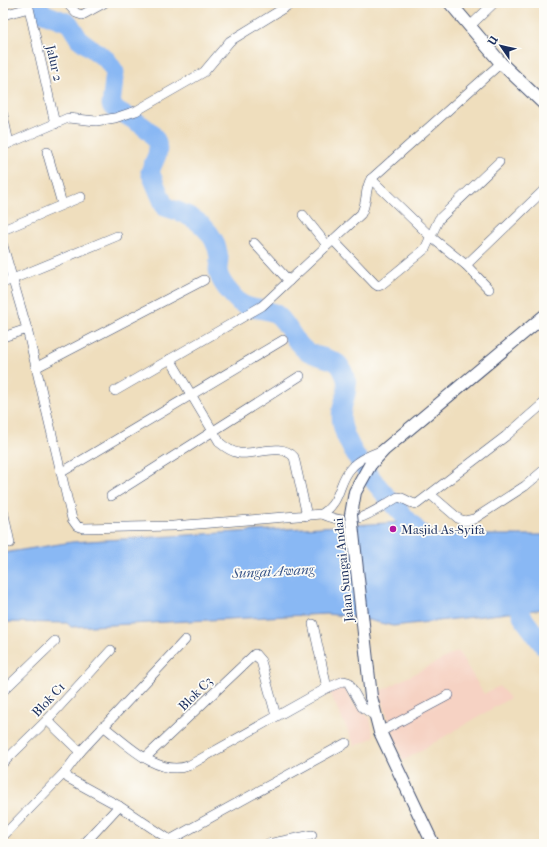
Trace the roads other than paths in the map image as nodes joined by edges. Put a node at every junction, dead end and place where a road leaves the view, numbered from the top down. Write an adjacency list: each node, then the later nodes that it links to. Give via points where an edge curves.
1 (67, 3): 2 (street, via 82,16)
2 (104, 3)
3 (292, 3): 11 (street, via 230,41 204,72 136,111 96,122 68,118)
4 (450, 3): 7 (street)
5 (494, 3): 7 (street)
6 (3, 15): 11 (street, Jalur 2, via 29,8)
7 (470, 26): 8 (street)
8 (501, 63): 9 (street); 15 (street)
9 (544, 104)
10 (3, 115): 12 (street)
11 (55, 124): 12 (street)
12 (6, 144)
13 (47, 152): 18 (street)
14 (499, 162): 22 (street, via 444,214 436,224)
15 (372, 179): 22 (street); 24 (street, via 367,185 362,214)
16 (542, 192): 26 (street)
17 (81, 198): 18 (street)
18 (62, 204): 20 (street)
19 (302, 215): 24 (street)
20 (3, 230)
21 (117, 236): 27 (street)
22 (431, 237): 24 (street, via 420,253 378,286); 26 (street)
23 (254, 243): 29 (street)
24 (330, 243): 29 (street)
25 (3, 246): 27 (street)
26 (466, 265): 31 (street)
27 (13, 279): 30 (street); 33 (street)
28 (204, 280): 37 (street)
29 (289, 281): 36 (street, via 262,306)
30 (3, 283)
31 (489, 289)
32 (544, 316): 43 (street, Jalan Sungai Andai)
33 (27, 329): 34 (street); 37 (street)
34 (3, 337)
35 (283, 340): 40 (street)
36 (170, 359): 39 (street); 40 (street)
37 (37, 367): 45 (street)
38 (300, 376): 42 (street)
39 (115, 391)
40 (192, 395): 42 (street); 45 (street)
41 (544, 403): 46 (street)
42 (213, 432): 47 (street); 50 (street, via 220,443 229,450 240,453 278,450 291,454 296,462)
43 (368, 461): 49 (street, via 352,467 332,508); 60 (street, Jalan Sungai Andai, bridge, via 355,492 351,515)
44 (544, 470): 46 (street, via 525,486 474,519 465,521 459,519)
45 (62, 472): 50 (street, via 72,519 77,526 83,528 173,526)
46 (431, 494): 49 (street, via 417,504 398,497 362,518 347,521 336,520)
47 (110, 496)
48 (3, 510): 51 (street)
49 (322, 514): 50 (street)
50 (306, 516)
51 (10, 543)
52 (313, 624): 56 (street)
53 (185, 640): 62 (street)
54 (55, 641): 57 (street)
55 (111, 650): 61 (street, Blok C1)
56 (327, 688): 59 (street); 60 (street, via 344,681 348,682 362,707)
57 (3, 691)
58 (449, 694): 63 (street)
59 (276, 716): 66 (street, via 182,768 164,766); 66 (street, Blok C3, via 261,661 255,654)
60 (375, 716): 63 (street, Jalan Sungai Andai)
61 (47, 720): 65 (street); 67 (street, Blok C1)
62 (103, 726): 65 (street); 66 (street)
63 (380, 732): 75 (street, Jalan Sungai Andai)
64 (346, 743): 72 (street)
65 (80, 752): 68 (street)
66 (145, 758)
67 (3, 763)
68 (65, 772): 69 (street, via 68,778); 71 (street)
69 (119, 806): 72 (street); 73 (street)
70 (312, 835): 74 (street)
71 (3, 836)
72 (170, 843)
73 (84, 844)
74 (268, 844)
75 (433, 844)

